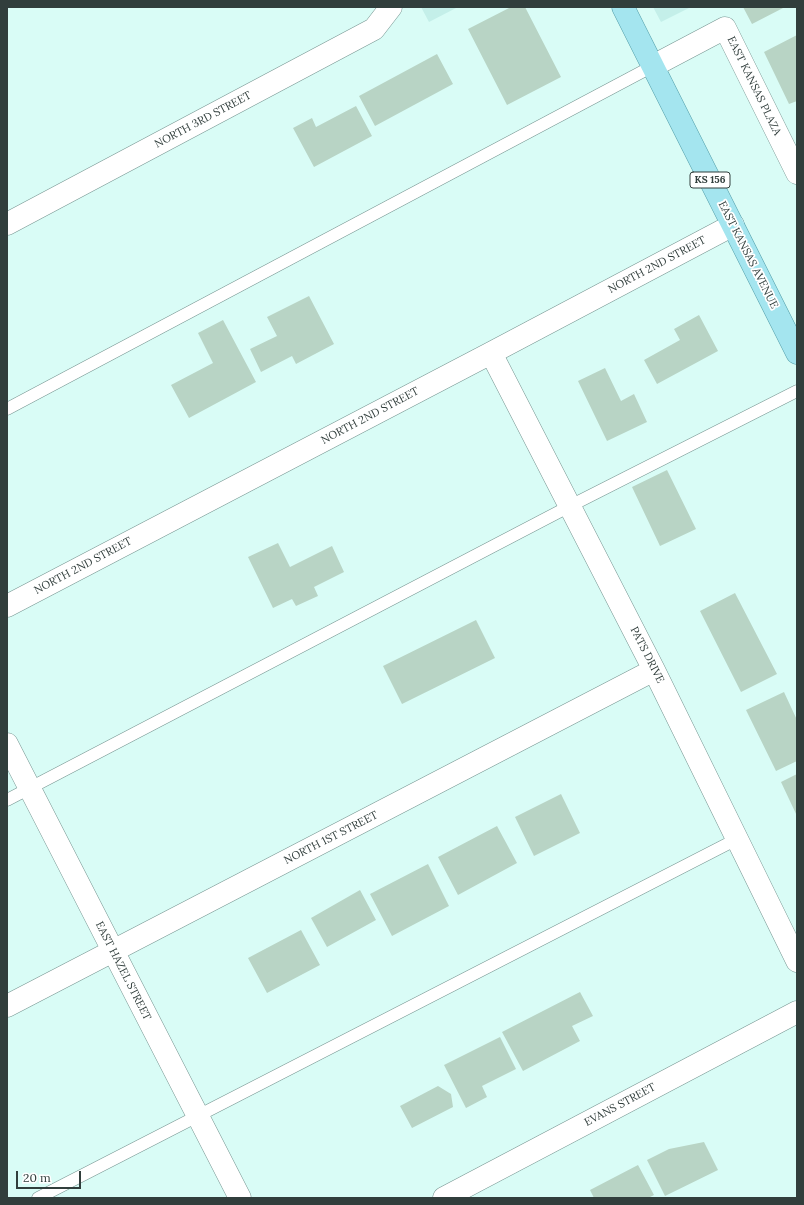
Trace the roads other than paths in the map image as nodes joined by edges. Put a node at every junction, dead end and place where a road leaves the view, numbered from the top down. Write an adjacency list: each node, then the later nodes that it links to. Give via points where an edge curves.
1 (391, 7): 5 (street, NORTH 3RD STREET, via 374,29)
2 (624, 7): 3 (main road, EAST KANSAS AVENUE / KS 156)
3 (653, 66): 4 (street, EAST KANSAS PLAZA, via 725,28); 6 (main road, EAST KANSAS AVENUE / KS 156); 10 (lane)
4 (797, 173)
5 (7, 224)
6 (733, 225): 7 (main road, EAST KANSAS AVENUE / KS 156); 8 (street, NORTH 2ND STREET)
7 (797, 352)
8 (491, 353): 11 (street, PATS DRIVE); 12 (street, NORTH 2ND STREET)
9 (797, 392): 11 (lane)
10 (7, 409)
11 (570, 506): 13 (street, PATS DRIVE); 15 (lane)
12 (7, 606)
13 (654, 670): 17 (street, PATS DRIVE); 18 (street, NORTH 1ST STREET)
14 (7, 744): 15 (street, EAST HAZEL STREET)
15 (30, 788): 16 (lane); 18 (street, EAST HAZEL STREET)
16 (7, 800)
17 (737, 839): 19 (street, PATS DRIVE); 22 (lane)
18 (113, 951): 20 (street, NORTH 1ST STREET); 22 (street, EAST HAZEL STREET)
19 (797, 961)
20 (7, 1006)
21 (797, 1012): 25 (street, EVANS STREET)
22 (198, 1116): 23 (lane); 24 (street, EAST HAZEL STREET)
23 (38, 1198)
24 (240, 1198)
25 (444, 1198)

